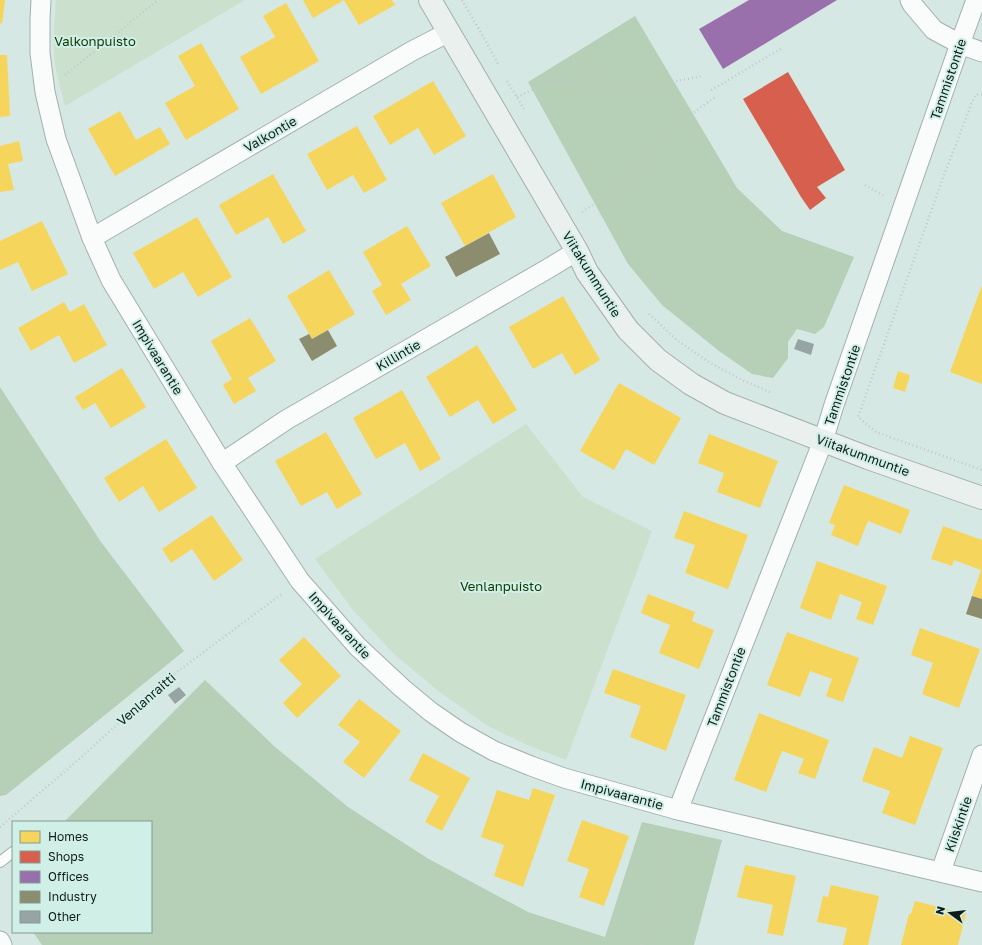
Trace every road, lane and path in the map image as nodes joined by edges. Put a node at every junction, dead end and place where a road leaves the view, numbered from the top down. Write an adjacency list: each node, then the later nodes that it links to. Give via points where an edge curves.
1 (41, 0): 15 (street, Impivaarantie, via 40,53)
2 (158, 0): 15 (path)
3 (430, 0): 7 (street, Viitakummuntie)
4 (462, 0): 11 (path)
5 (910, 0): 8 (street, via 934,30)
6 (976, 0): 8 (street, Tammistontie)
7 (449, 32): 23 (street, Valkontie, via 412,51); 24 (street, Viitakummuntie)
8 (960, 44): 10 (street); 27 (street, Tammistontie)
9 (781, 49): 14 (path)
10 (982, 52)
11 (498, 65)
12 (703, 76): 18 (path, via 640,88 594,78 543,85)
13 (506, 78): 18 (path)
14 (711, 90)
15 (45, 92): 23 (street, Impivaarantie, via 56,139)
16 (982, 94): 29 (path, via 975,95 944,175 858,417 876,432)
17 (714, 96): 22 (path, via 666,133 632,179)
18 (517, 97): 19 (path)
19 (525, 111)
20 (865, 185): 21 (path)
21 (886, 197)
22 (582, 212)
23 (92, 238): 28 (street, Impivaarantie, via 111,280)
24 (577, 251): 27 (street, Viitakummuntie, via 587,272 628,330 658,360 691,384 725,403); 28 (street, Killintie, via 286,420)
25 (647, 313): 26 (path, via 678,341 712,364)
26 (777, 396)
27 (823, 441): 30 (street, Viitakummuntie); 33 (street, Tammistontie)
28 (222, 463): 31 (street, Impivaarantie)
29 (982, 470)
30 (982, 498)
31 (300, 580): 33 (street, Impivaarantie, via 358,647 425,708 460,732 494,751 564,778); 34 (path, Venlanraitti, via 166,680)
32 (982, 755): 37 (street, Kiiskintie)
33 (678, 810): 37 (street, Impivaarantie); 41 (path, via 667,846 663,903)
34 (0, 828)
35 (12, 853): 36 (lane)
36 (0, 862)
37 (941, 871): 38 (street, Impivaarantie)
38 (982, 882)
39 (0, 941): 40 (street)
40 (2, 945)
41 (642, 945)

